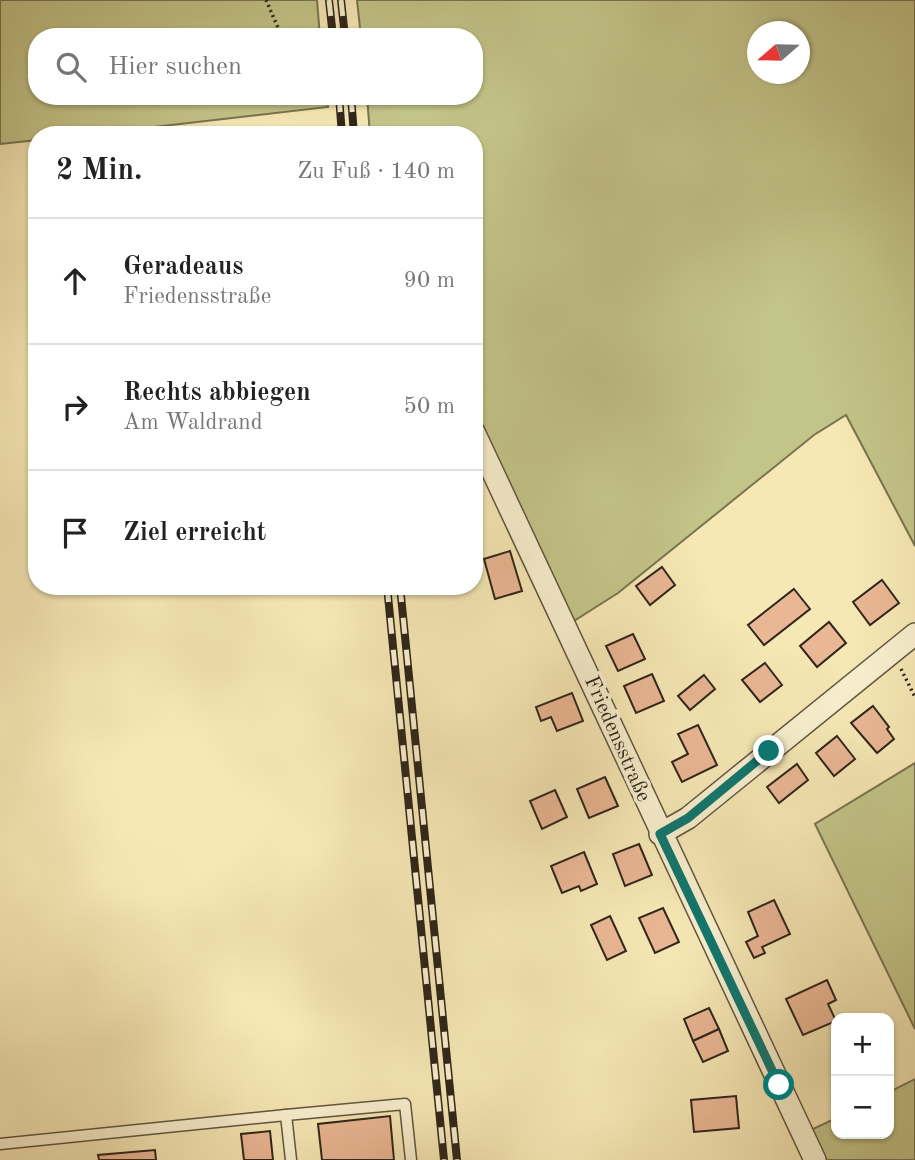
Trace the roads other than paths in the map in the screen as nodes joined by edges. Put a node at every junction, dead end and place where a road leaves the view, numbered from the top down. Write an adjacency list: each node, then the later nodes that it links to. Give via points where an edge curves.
1 (483, 451): 3 (street, Friedensstraße)
2 (915, 634): 3 (street, via 688,818)
3 (660, 834): 8 (street, Friedensstraße)
4 (286, 1115): 5 (lane); 6 (lane); 7 (lane, via 405,1104)
5 (0, 1144)
6 (290, 1160)
7 (411, 1160)
8 (815, 1160)

